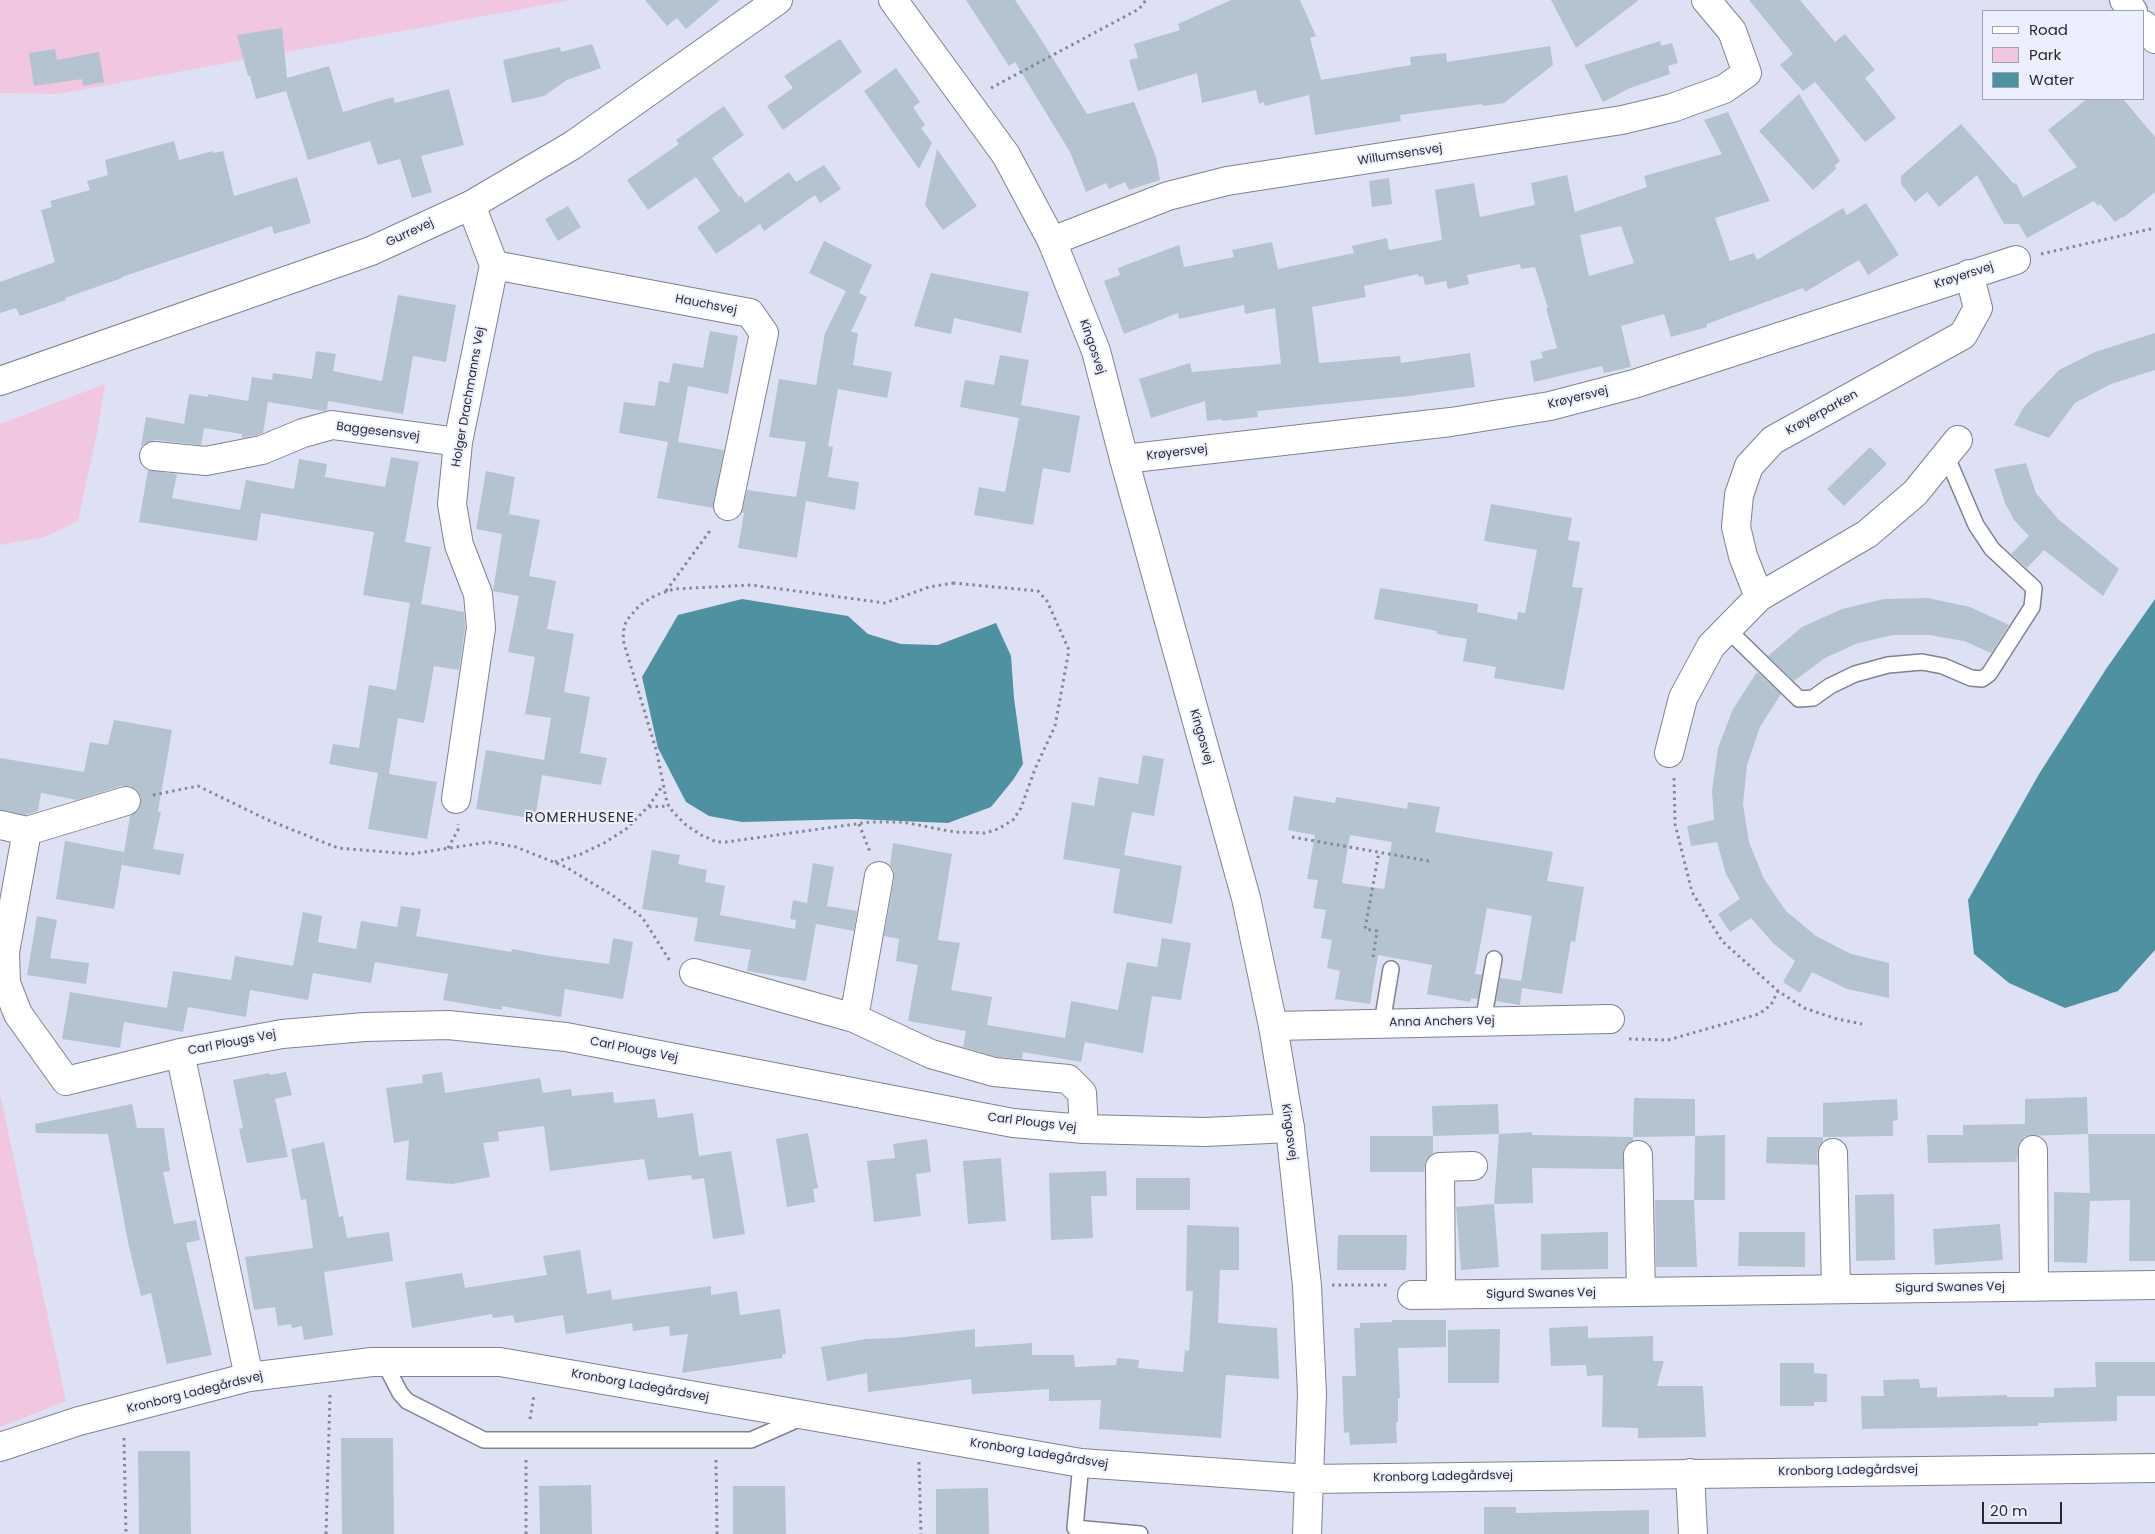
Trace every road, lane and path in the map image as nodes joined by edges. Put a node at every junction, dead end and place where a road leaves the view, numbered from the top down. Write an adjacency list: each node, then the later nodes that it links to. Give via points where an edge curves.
1 (778, 0): 8 (street, Gurrevej, via 573,145)
2 (893, 0): 7 (street, Kingosvej)
3 (1146, 0): 7 (path, via 1139,9)
4 (1706, 0): 10 (street, Willumsensvej, via 1732,31 1747,72 1724,89 1672,108 1622,120 1227,181 1168,196)
5 (2145, 26): 6 (street)
6 (2155, 39)
7 (968, 101): 10 (street, Kingosvej, via 1006,155)
8 (471, 205): 12 (street); 14 (street, Gurrevej, via 371,251)
9 (2155, 228): 11 (path)
10 (1052, 241): 18 (street, Kingosvej, via 1096,351)
11 (2016, 260): 13 (street, Krøyersvej)
12 (494, 265): 15 (street, Holger Drachmanns Vej); 19 (street, Hauchsvej, via 750,313 764,333)
13 (1969, 274): 18 (street, Krøyersvej, via 1634,384 1550,406 1451,422); 22 (street, Krøyerparken, via 1978,308 1963,335 1773,440 1749,466 1738,495 1736,527)
14 (0, 381)
15 (458, 442): 17 (street, Baggesensvej, via 332,425 262,450 206,461); 26 (street, Holger Drachmanns Vej, via 452,504 459,545 478,594 481,628)
16 (1952, 447): 22 (street, via 1915,494 1867,534); 23 (lane, via 1976,525 1992,549 2034,588 2032,607 1989,674 1982,679 1971,678 1943,666 1922,662 1888,665 1855,674 1813,698 1799,699)
17 (154, 456)
18 (1124, 459): 46 (street, Kingosvej, via 1246,898)
19 (728, 506)
20 (704, 540): 21 (path)
21 (666, 592): 25 (path, via 648,599 631,614 622,640 654,743); 28 (path, via 695,587 751,585 885,602 929,586 953,583 1032,589 1047,601 1069,650 1052,735 1036,764 1021,808 1013,820 998,829 964,833 902,822 870,822 717,842 694,831)
22 (1759, 597): 23 (street)
23 (1728, 629): 24 (street, via 1711,646 1683,698)
24 (1668, 753): 40 (path, via 1674,767 1675,824 1692,892 1722,941)
25 (663, 785): 28 (path); 29 (path)
26 (456, 799)
27 (126, 801): 31 (street); 35 (path, via 198,786 268,820 338,848 411,854 489,842 516,847)
28 (669, 806): 29 (path)
29 (648, 807): 35 (path, via 610,840)
30 (0, 825): 31 (street)
31 (27, 831): 47 (street, Carl Plougs Vej, via 5,952 6,983 18,1014 66,1082)
32 (1292, 837): 33 (path)
33 (1379, 852): 34 (path); 38 (path, via 1366,929 1377,931 1371,965)
34 (1429, 861)
35 (555, 862): 39 (path, via 642,917 674,968)
36 (879, 876): 41 (street)
37 (1494, 959): 43 (lane)
38 (1391, 968): 44 (lane)
39 (694, 972): 41 (street, Carl Plougs Vej)
40 (1778, 991): 42 (path, via 1771,1005 1759,1014 1668,1040 1629,1039); 45 (path, via 1804,1008)
41 (854, 1018): 49 (street, Carl Plougs Vej, via 931,1054 994,1072 1068,1079 1082,1093)
42 (1610, 1019): 43 (street, Anna Anchers Vej)
43 (1484, 1022): 44 (street, Anna Anchers Vej)
44 (1382, 1023): 46 (street, Anna Anchers Vej)
45 (1862, 1024)
46 (1273, 1026): 48 (street, Kingosvej)
47 (180, 1053): 49 (street, Carl Plougs Vej, via 282,1034 448,1025 566,1037 1013,1123); 64 (street, Carl Plougs Vej)
48 (1290, 1128): 49 (street, Carl Plougs Vej, via 1205,1132); 55 (street, Kingosvej)
49 (1084, 1130)
50 (2033, 1150): 56 (street)
51 (1833, 1153): 57 (street)
52 (1638, 1155): 58 (street)
53 (1473, 1166): 60 (street, via 1440,1167)
54 (2155, 1285): 56 (street, Sigurd Swanes Vej)
55 (1307, 1286): 59 (path, via 1404,1285); 74 (street, Kingosvej, via 1312,1394)
56 (2034, 1287): 57 (street, Sigurd Swanes Vej)
57 (1836, 1289): 58 (street, Sigurd Swanes Vej)
58 (1641, 1292): 60 (street, Sigurd Swanes Vej)
59 (1412, 1295): 60 (street, Sigurd Swanes Vej)
60 (1441, 1295)
61 (384, 1362): 62 (street, Kronborg Ladegårdsvej); 63 (street, Kronborg Ladegårdsvej, via 500,1362); 68 (lane, via 407,1401 484,1440)
62 (331, 1367): 64 (street, Kronborg Ladegårdsvej); 76 (path)
63 (538, 1368): 66 (street, Kronborg Ladegårdsvej); 68 (path)
64 (249, 1377): 65 (street, Kronborg Ladegårdsvej)
65 (124, 1410): 70 (street, Kronborg Ladegårdsvej); 75 (path)
66 (808, 1415): 67 (street, Kronborg Ladegårdsvej); 69 (lane, via 752,1440)
67 (919, 1434): 71 (street, Kronborg Ladegårdsvej); 79 (path)
68 (526, 1440): 69 (lane); 77 (path)
69 (716, 1440): 78 (path)
70 (0, 1447)
71 (1081, 1462): 74 (street, Kronborg Ladegårdsvej); 80 (lane, via 1075,1528)
72 (2155, 1468): 73 (street, Kronborg Ladegårdsvej)
73 (1690, 1473): 74 (street, Kronborg Ladegårdsvej); 82 (street)
74 (1309, 1479): 81 (street, Kingosvej)
75 (126, 1534)
76 (326, 1534)
77 (526, 1534)
78 (717, 1534)
79 (921, 1534)
80 (1140, 1534)
81 (1307, 1534)
82 (1693, 1534)

